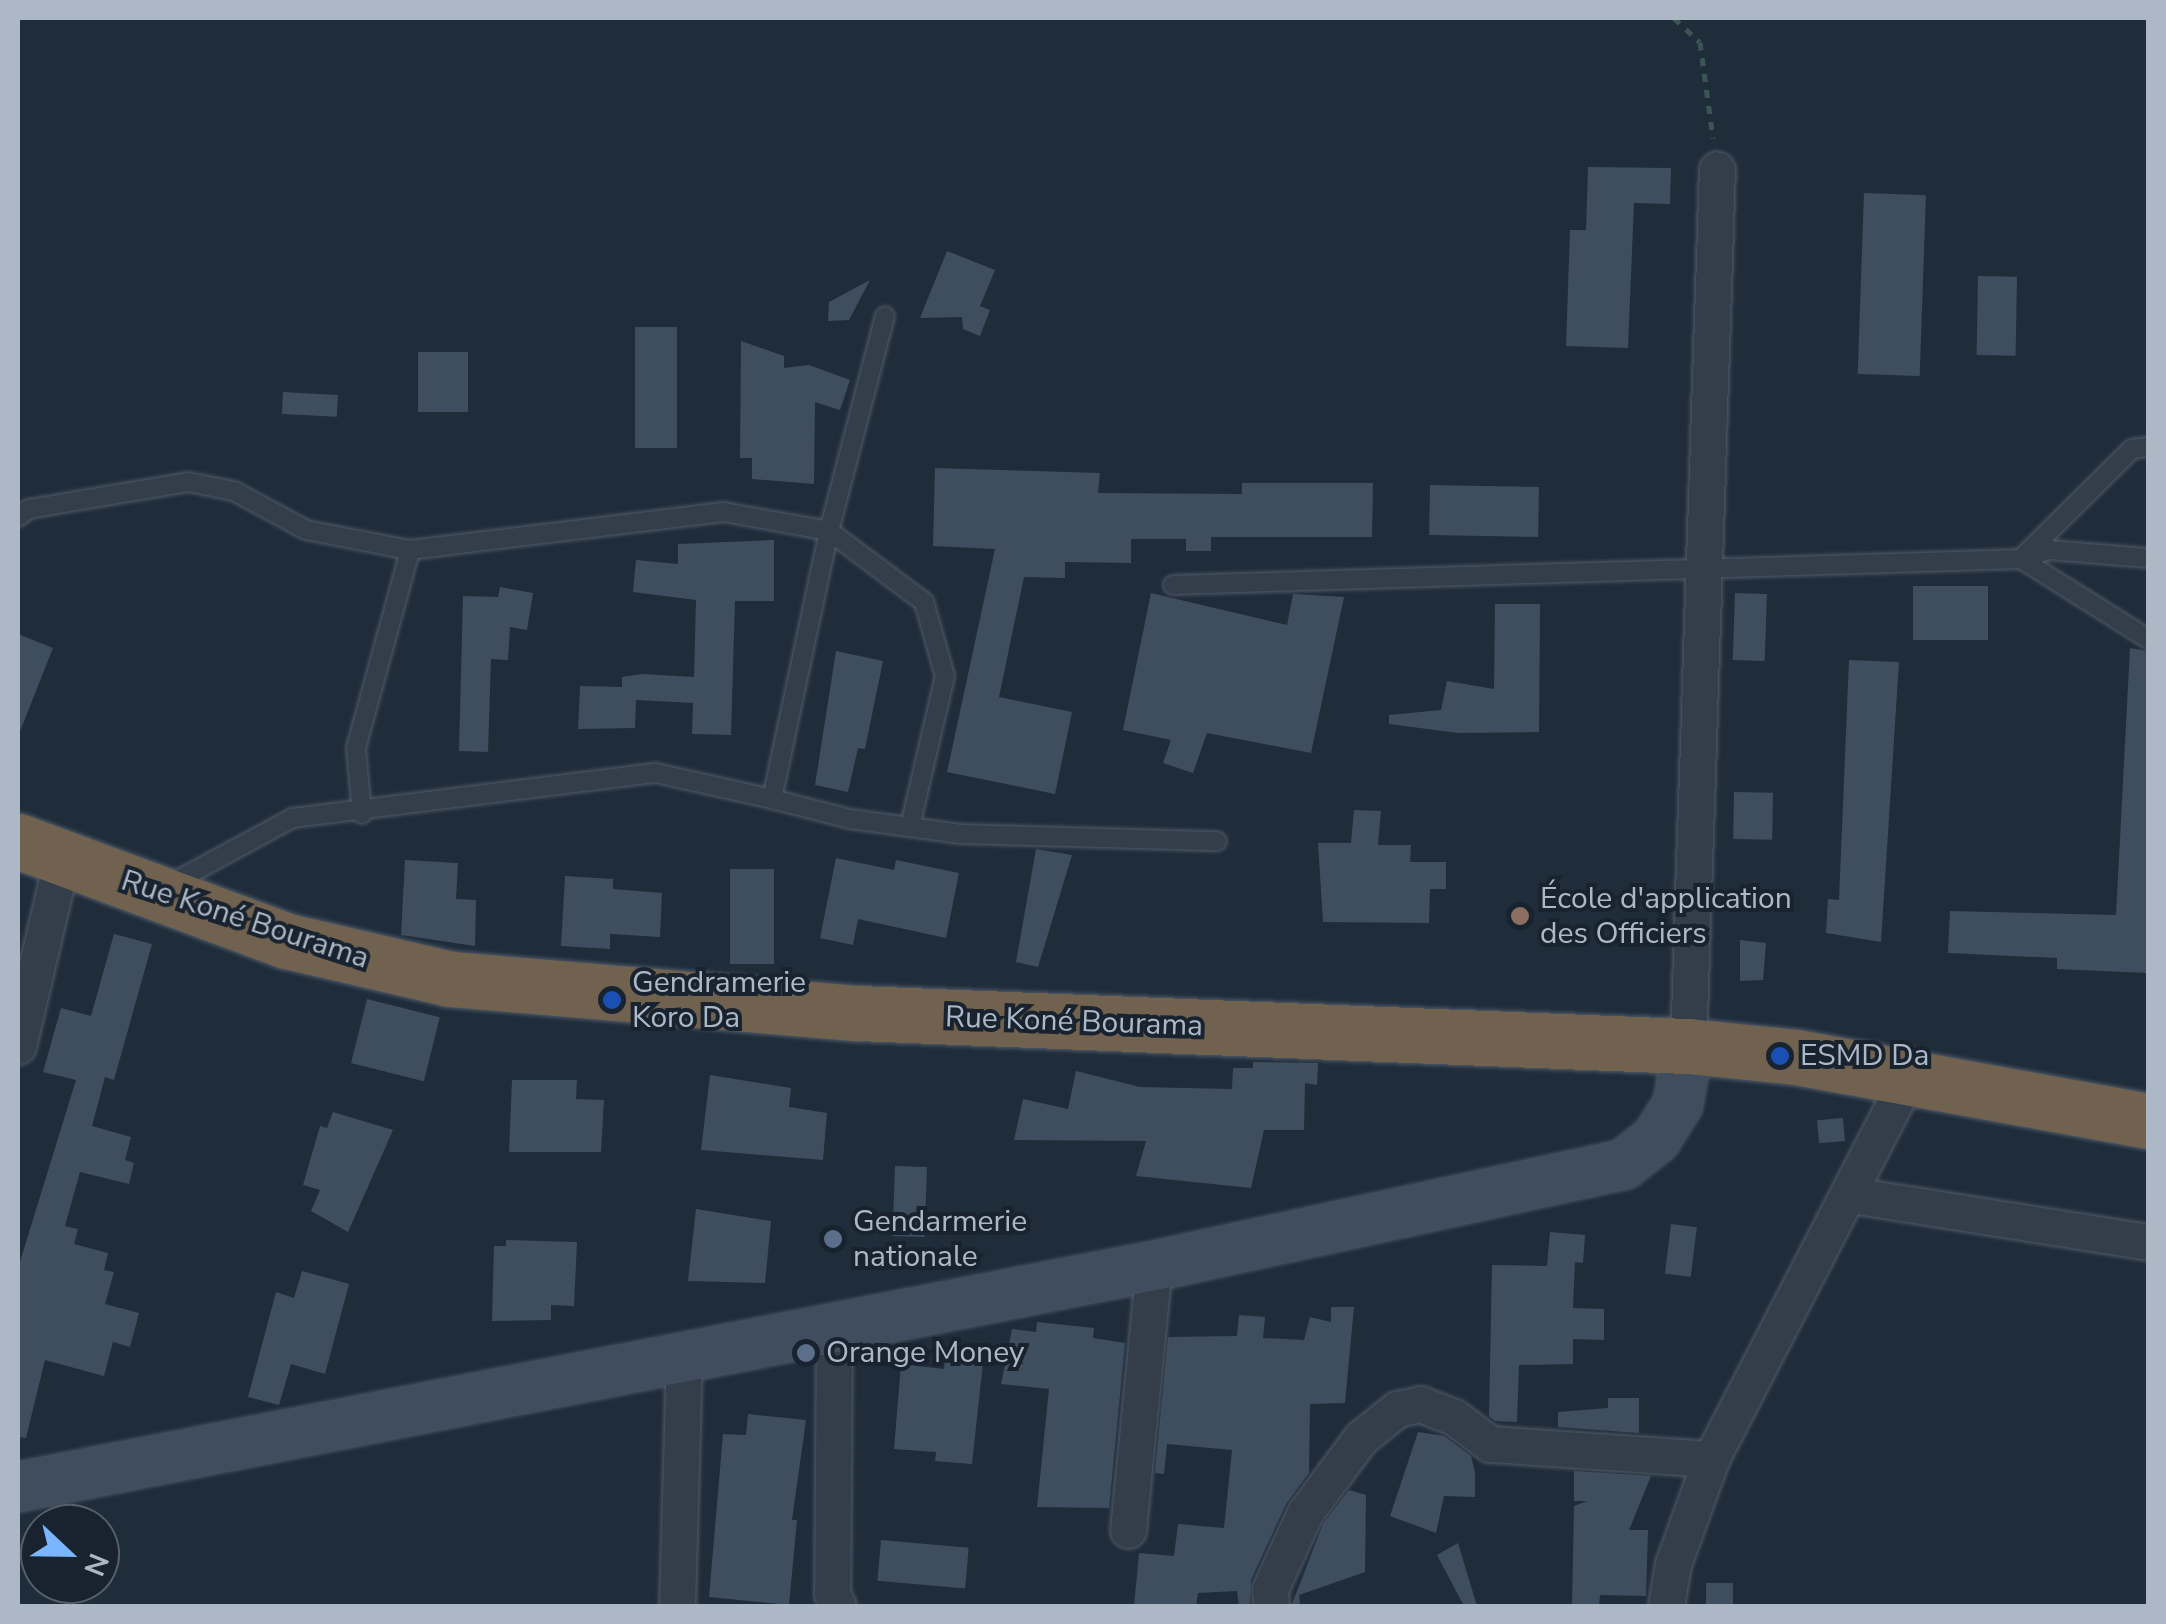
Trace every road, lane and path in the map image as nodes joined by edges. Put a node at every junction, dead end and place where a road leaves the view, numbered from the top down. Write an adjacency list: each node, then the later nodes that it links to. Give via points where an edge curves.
1 (1674, 18): 2 (path, via 1700,42)
2 (1717, 169): 10 (street)
3 (885, 316): 6 (lane)
4 (2148, 447): 9 (lane, via 2132,450)
5 (18, 517): 7 (lane, via 29,509 188,482 234,491 306,530)
6 (829, 531): 7 (lane, via 724,512); 13 (lane); 15 (lane, via 924,602 944,676)
7 (410, 550): 14 (lane, via 356,748)
8 (2148, 558): 9 (lane, via 2049,550)
9 (2021, 559): 10 (lane); 12 (lane)
10 (1699, 570): 11 (lane); 20 (street)
11 (1173, 585)
12 (2148, 639)
13 (772, 798): 14 (lane, via 656,773); 15 (lane)
14 (362, 814): 18 (lane, via 293,818)
15 (910, 827): 16 (lane)
16 (1216, 841)
17 (40, 850): 18 (highway, Rue Koné Bourama); 19 (street)
18 (155, 892): 20 (highway, Rue Koné Bourama, via 368,963 566,994 858,1013)
19 (18, 1046)
20 (1688, 1046): 21 (highway, Rue Koné Bourama); 25 (street, via 1678,1104 1656,1139 1623,1165)
21 (1908, 1077): 22 (highway, Rue Koné Bourama); 23 (street)
22 (2148, 1121)
23 (1851, 1195): 24 (street); 28 (street)
24 (2148, 1242)
25 (1154, 1266): 26 (street); 30 (street)
26 (834, 1328): 27 (street); 32 (street, via 832,1594)
27 (684, 1358): 29 (street); 31 (street)
28 (1710, 1459): 33 (street, via 1490,1444 1454,1417 1420,1404 1397,1410 1361,1438 1305,1513 1270,1589); 34 (street, via 1673,1564)
29 (18, 1487)
30 (1128, 1530)
31 (677, 1606)
32 (838, 1606)
33 (1271, 1606)
34 (1666, 1606)

